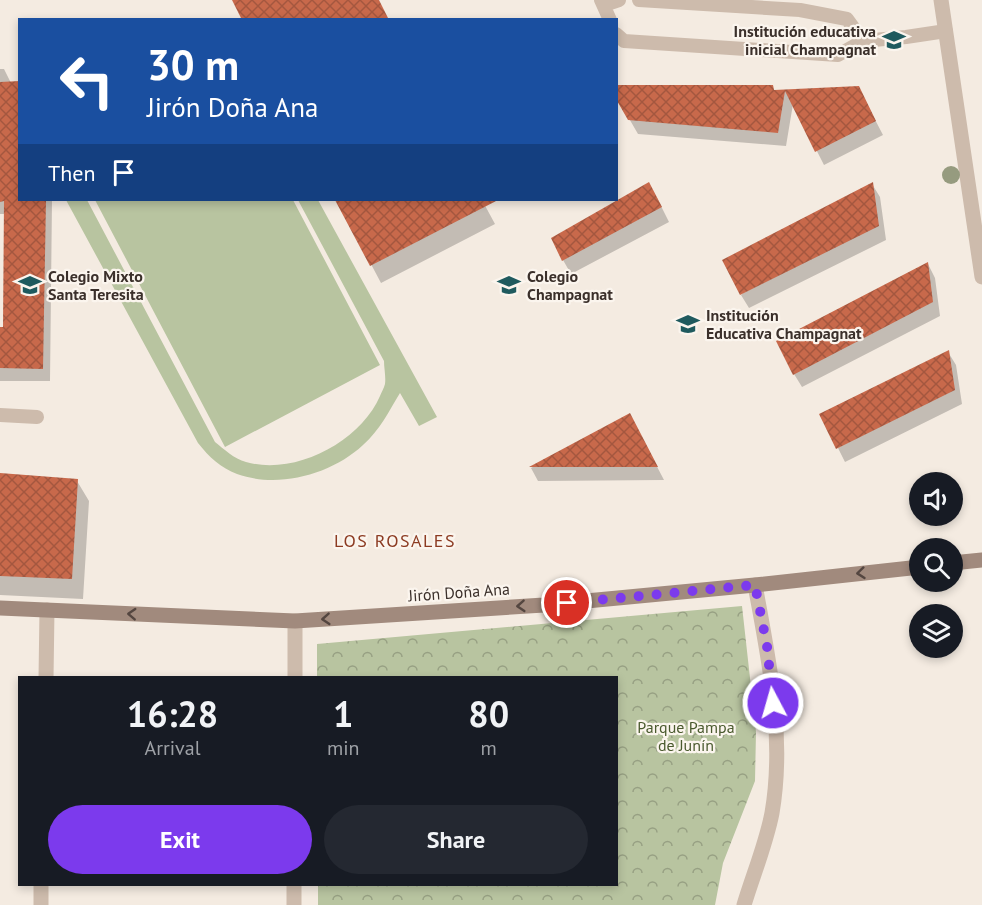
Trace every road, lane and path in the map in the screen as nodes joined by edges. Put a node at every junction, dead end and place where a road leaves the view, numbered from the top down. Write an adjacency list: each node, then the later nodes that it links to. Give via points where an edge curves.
1 (619, 0): 4 (lane)
2 (639, 0): 8 (lane, via 800,10 848,19)
3 (941, 0): 6 (street)
4 (602, 2): 5 (lane)
5 (609, 18)
6 (946, 31): 8 (lane); 9 (street)
7 (618, 36): 8 (lane, via 624,41 838,55)
8 (863, 40)
9 (979, 224): 10 (street)
10 (982, 277)
11 (0, 415): 12 (lane)
12 (37, 417)
13 (982, 560): 14 (street)
14 (963, 562)
15 (909, 568): 16 (street, Jirón Doña Ana, one-way to 16)
16 (755, 585): 19 (street, Jirón Doña Ana, one-way to 19, via 544,605); 26 (street, via 767,646 778,750 772,815)
17 (0, 608): 18 (street, Jirón Doña Ana)
18 (47, 610): 19 (street, Jirón Doña Ana, one-way to 18); 20 (street)
19 (295, 621): 21 (street)
20 (46, 676)
21 (295, 676)
22 (41, 886): 24 (street)
23 (294, 886): 25 (street)
24 (41, 905)
25 (294, 905)
26 (744, 905)

